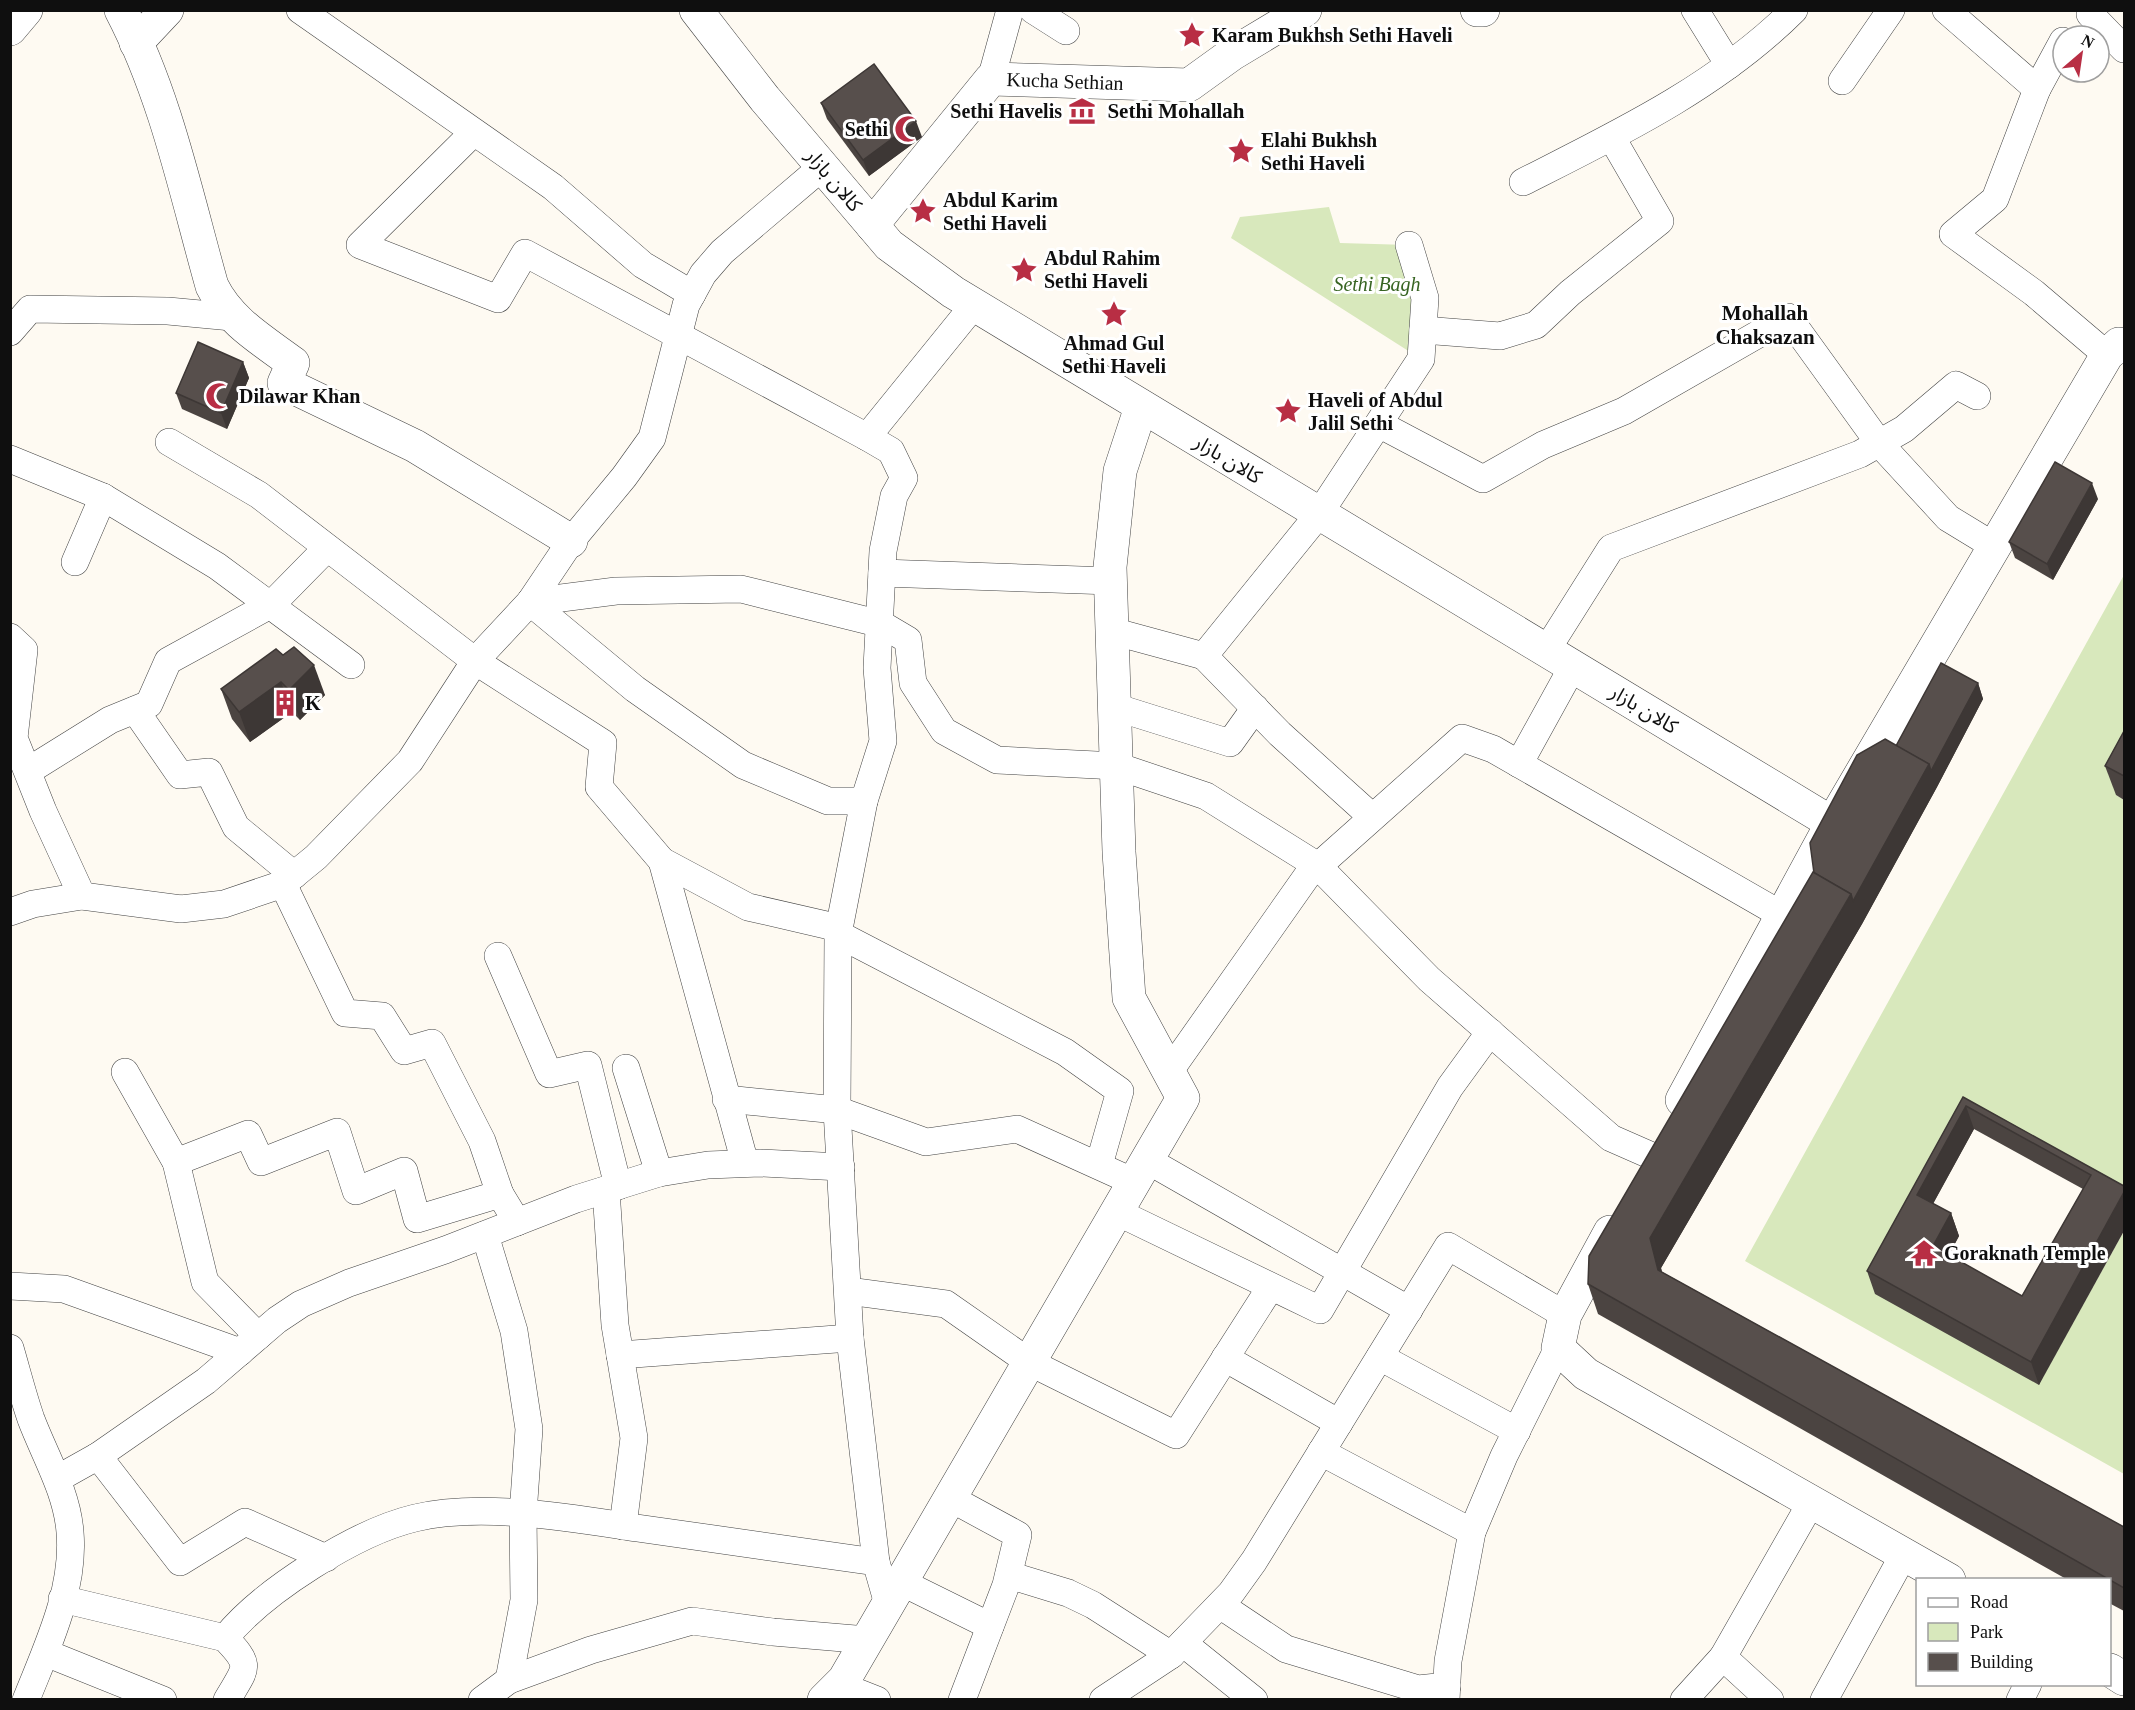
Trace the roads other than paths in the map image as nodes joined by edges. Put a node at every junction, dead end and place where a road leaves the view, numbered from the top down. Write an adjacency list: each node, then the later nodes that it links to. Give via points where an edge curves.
1 (26, 10): 17 (street)
2 (121, 10): 19 (street)
3 (167, 10): 19 (street)
4 (300, 10): 26 (lane)
5 (696, 10): 28 (street, کالان بازار)
6 (1010, 10): 23 (lane)
7 (1034, 10): 18 (lane)
8 (1305, 10): 23 (street, Kucha Sethian, via 1189,85)
9 (1477, 10): 10 (street)
10 (1483, 10)
11 (1695, 10): 22 (lane)
12 (1794, 10): 22 (lane, via 1763,41)
13 (1891, 10): 24 (lane)
14 (1946, 10): 25 (lane)
15 (2091, 12): 16 (lane); 20 (lane)
16 (2080, 24)
17 (10, 29)
18 (1066, 31)
19 (136, 43): 34 (street, via 164,112 212,286)
20 (2124, 49)
21 (2051, 63): 25 (lane)
22 (1730, 65): 27 (lane)
23 (991, 79): 30 (street, Kucha Sethian)
24 (1842, 81)
25 (2037, 89): 38 (lane, via 1995,199 1953,234)
26 (473, 133): 32 (lane, via 554,187 643,265); 37 (lane, via 360,244 498,299 525,253)
27 (1612, 138): 29 (lane); 35 (lane, via 1660,221 1570,292 1536,325 1500,336)
28 (822, 166): 30 (street, کالان بازار); 32 (lane, via 722,252)
29 (1523, 182)
30 (872, 225): 33 (street, کالان بازار, via 890,245)
31 (1409, 245): 35 (lane, via 1425,298)
32 (692, 294): 37 (lane)
33 (974, 305): 40 (street, کالان بازار); 42 (lane)
34 (232, 317): 36 (lane, via 168,311 30,309); 48 (street, via 293,363 284,382 415,446)
35 (1423, 330): 41 (lane, via 1421,359)
36 (10, 332)
37 (678, 333): 42 (lane); 48 (lane, via 652,438)
38 (2117, 349): 49 (street)
39 (1977, 396): 44 (lane, via 1956,385 1904,429)
40 (1141, 407): 47 (street, کالان بازار); 53 (street, via 1120,471)
41 (1379, 424): 44 (lane, via 1482,479 1543,445 1624,411 1788,317); 47 (lane)
42 (867, 437): 52 (lane, via 891,451 904,478 894,496)
43 (169, 442): 50 (lane, via 259,495)
44 (1879, 443): 49 (lane, via 1948,518); 60 (lane, via 1860,454 1611,548)
45 (10, 459): 46 (lane)
46 (103, 497): 51 (lane); 55 (lane)
47 (1319, 514): 59 (lane); 60 (street, کالان بازار)
48 (571, 541): 54 (lane)
49 (1994, 546): 71 (street)
50 (327, 548): 55 (lane); 61 (lane)
51 (75, 562)
52 (882, 573): 53 (lane); 56 (lane)
53 (1111, 581): 57 (street)
54 (530, 602): 56 (lane, via 616,591 741,589); 61 (lane); 69 (lane, via 635,688 743,765 828,801)
55 (272, 604): 62 (lane); 65 (lane, via 168,661 149,704)
56 (880, 624): 67 (lane, via 908,640 913,683 945,730 997,760); 69 (lane, via 877,668 884,741)
57 (1112, 632): 59 (lane); 63 (street)
58 (10, 637): 68 (lane, via 24,650 14,738)
59 (1204, 656): 64 (lane)
60 (1559, 659): 66 (lane); 71 (street, کالان بازار)
61 (475, 661): 72 (lane, via 603,743 599,787); 74 (lane, via 410,761 316,857)
62 (351, 665)
63 (1115, 707): 64 (lane, via 1230,743); 67 (street)
64 (1255, 708): 70 (lane)
65 (135, 710): 68 (lane, via 110,720); 74 (lane, via 180,775 209,772 236,827)
66 (1519, 764): 70 (lane, via 1462,738); 77 (lane)
67 (1117, 766): 73 (lane, via 1206,796); 83 (street, via 1129,998)
68 (28, 771): 75 (lane)
69 (864, 801): 78 (lane)
70 (1371, 816): 73 (lane)
71 (1832, 823): 77 (street)
72 (662, 861): 78 (lane, via 748,907); 84 (lane)
73 (1318, 866): 80 (lane, via 1429,978); 83 (lane, via 1307,876)
74 (288, 880): 75 (lane, via 224,904 181,909); 94 (lane, via 345,1013 382,1016 404,1051 432,1043 482,1141)
75 (82, 896): 76 (lane)
76 (10, 912)
77 (1782, 915): 86 (street)
78 (838, 931): 85 (lane); 89 (lane, via 960,1000 1065,1052 1120,1092)
79 (498, 956): 93 (lane, via 549,1074 588,1065)
80 (1490, 1032): 86 (lane, via 1611,1138); 98 (lane, via 1450,1087)
81 (626, 1068): 92 (lane)
82 (125, 1072): 87 (lane)
83 (1169, 1072): 91 (street, via 1183,1098)
84 (726, 1099): 85 (lane); 88 (lane)
85 (837, 1110): 89 (lane, via 926,1142 1017,1129); 90 (lane)
86 (1652, 1156): 103 (street)
87 (177, 1162): 94 (lane, via 248,1134 261,1162 337,1132 356,1191 404,1172 417,1219); 105 (lane, via 205,1282)
88 (745, 1163): 90 (lane); 92 (lane)
89 (1099, 1166): 91 (lane)
90 (841, 1167): 101 (lane)
91 (1140, 1171): 95 (street); 98 (lane)
92 (659, 1173): 93 (lane)
93 (612, 1188): 96 (lane); 108 (lane, via 615,1325)
94 (500, 1194): 96 (lane)
95 (1117, 1212): 100 (lane); 111 (street)
96 (517, 1222): 97 (lane)
97 (485, 1235): 105 (lane, via 301,1304); 120 (lane, via 514,1331 529,1429)
98 (1344, 1273): 100 (lane, via 1320,1310); 102 (lane)
99 (10, 1286): 105 (lane, via 64,1289)
100 (1270, 1288): 110 (lane)
101 (848, 1292): 104 (lane); 111 (lane, via 946,1304)
102 (1409, 1310): 103 (lane, via 1448,1246); 109 (lane)
103 (1566, 1315): 107 (street)
104 (850, 1338): 108 (lane); 125 (lane)
105 (249, 1344): 116 (lane, via 206,1381)
106 (10, 1348): 112 (lane)
107 (1558, 1348): 114 (lane); 119 (street, via 1586,1374)
108 (620, 1354): 121 (lane, via 634,1438)
109 (1380, 1357): 113 (lane); 114 (lane)
110 (1225, 1358): 111 (lane, via 1176,1435); 113 (lane)
111 (1029, 1362): 118 (street)
112 (17, 1393): 117 (lane)
113 (1339, 1423): 115 (lane)
114 (1516, 1431): 122 (lane)
115 (1321, 1452): 122 (lane); 130 (lane, via 1254,1562)
116 (98, 1456): 117 (lane); 124 (lane, via 180,1562 245,1522)
117 (57, 1479): 129 (lane, via 70,1532 67,1583)
118 (950, 1498): 126 (lane, via 1018,1535); 128 (street)
119 (1812, 1501): 123 (street); 136 (lane)
120 (524, 1514): 121 (lane); 124 (lane, via 436,1514 414,1518 378,1531); 139 (lane, via 524,1600)
121 (623, 1526): 125 (lane)
122 (1472, 1532): 142 (lane, via 1448,1661)
123 (1904, 1554): 127 (street); 153 (lane)
124 (326, 1558): 132 (lane, via 275,1591)
125 (876, 1562): 128 (lane)
126 (1009, 1575): 131 (lane); 134 (lane, via 1068,1593)
127 (1946, 1578)
128 (895, 1593): 131 (lane); 133 (street)
129 (62, 1599): 132 (lane); 135 (lane)
130 (1220, 1605): 134 (lane); 142 (lane, via 1286,1649 1418,1689)
131 (990, 1626): 149 (lane)
132 (225, 1638): 146 (lane, via 243,1657 245,1668)
133 (867, 1640): 139 (lane, via 692,1621 591,1650); 141 (street)
134 (1177, 1649): 144 (lane); 150 (lane)
135 (46, 1653): 143 (lane); 145 (lane)
136 (1723, 1657): 151 (lane); 152 (lane)
137 (2111, 1671): 138 (street)
138 (2124, 1679)
139 (509, 1680): 147 (lane)
140 (2027, 1686): 154 (lane)
141 (831, 1692): 148 (lane)
142 (1446, 1693)
143 (21, 1694)
144 (1243, 1697)
145 (163, 1700)
146 (227, 1700)
147 (482, 1700)
148 (877, 1700)
149 (962, 1700)
150 (1103, 1700)
151 (1684, 1700)
152 (1770, 1700)
153 (1824, 1700)
154 (2020, 1700)

